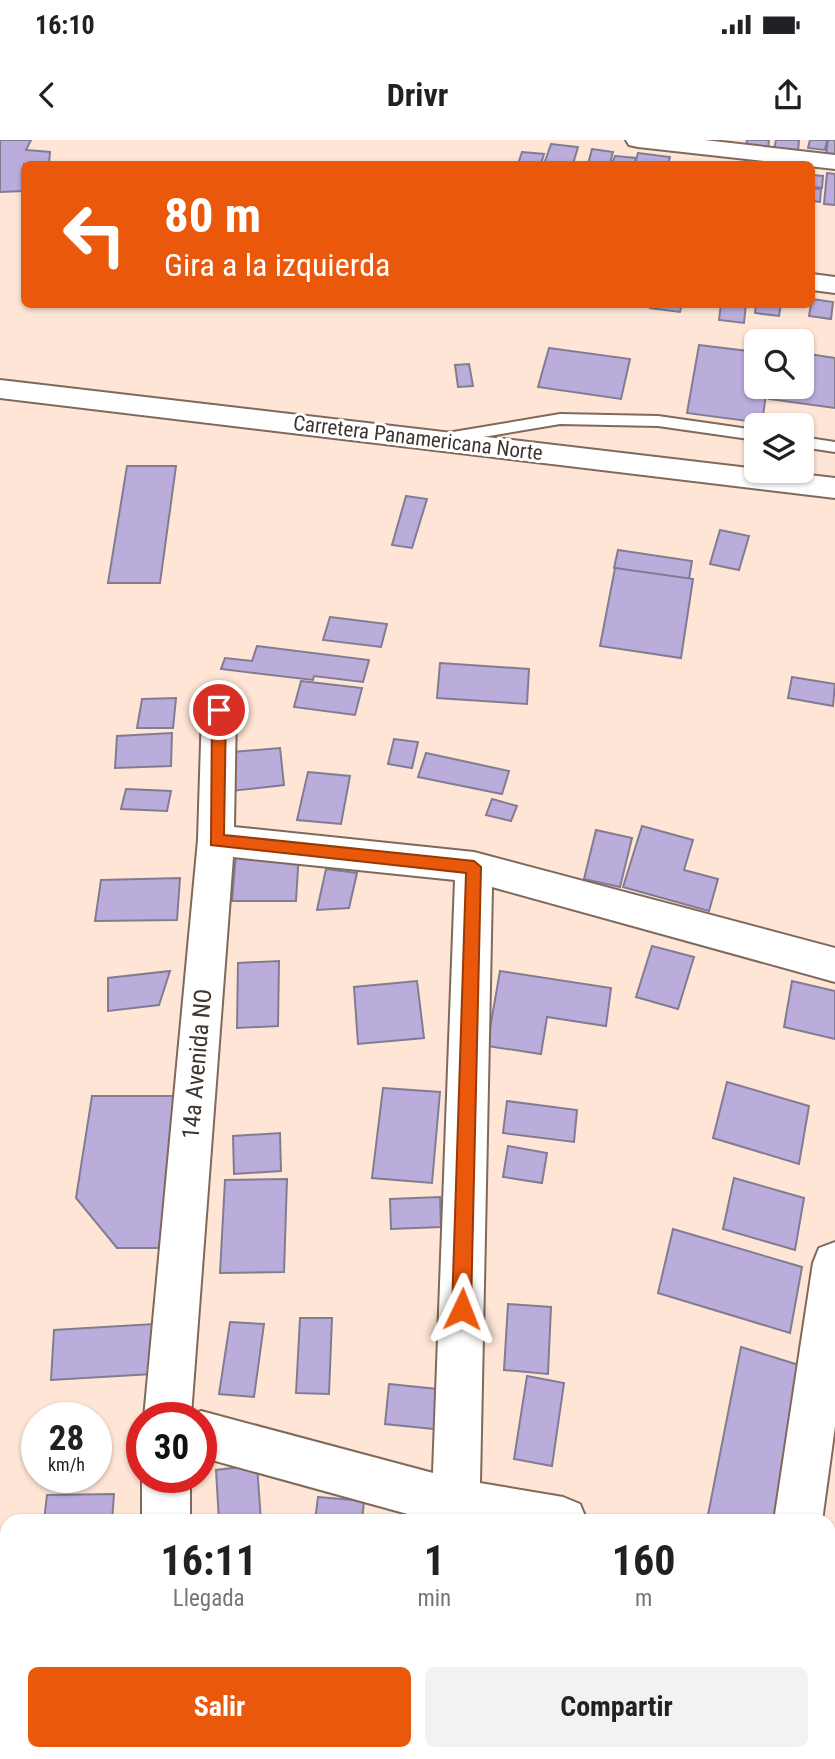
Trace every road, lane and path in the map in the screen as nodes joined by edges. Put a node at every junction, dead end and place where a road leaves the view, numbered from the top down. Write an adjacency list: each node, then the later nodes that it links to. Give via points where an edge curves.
1 (638, 140): 2 (main road)
2 (835, 162)
3 (815, 282): 4 (main road)
4 (835, 285)
5 (0, 389): 7 (main road, Carretera Panamericana Norte)
6 (744, 433): 7 (lane, via 658,421 560,419)
7 (432, 440): 10 (main road, Carretera Panamericana Norte)
8 (814, 444): 9 (lane)
9 (835, 447)
10 (835, 488)
11 (219, 710): 12 (main road, 14a Avenida NO)
12 (216, 840): 13 (main road); 16 (main road, 14a Avenida NO)
13 (474, 867): 14 (main road); 19 (main road)
14 (835, 965)
15 (835, 1263): 22 (main road)
16 (168, 1402)
17 (217, 1438): 19 (main road)
18 (166, 1493): 20 (main road)
19 (456, 1503): 21 (main road)
20 (166, 1514)
21 (521, 1514)
22 (799, 1514)

